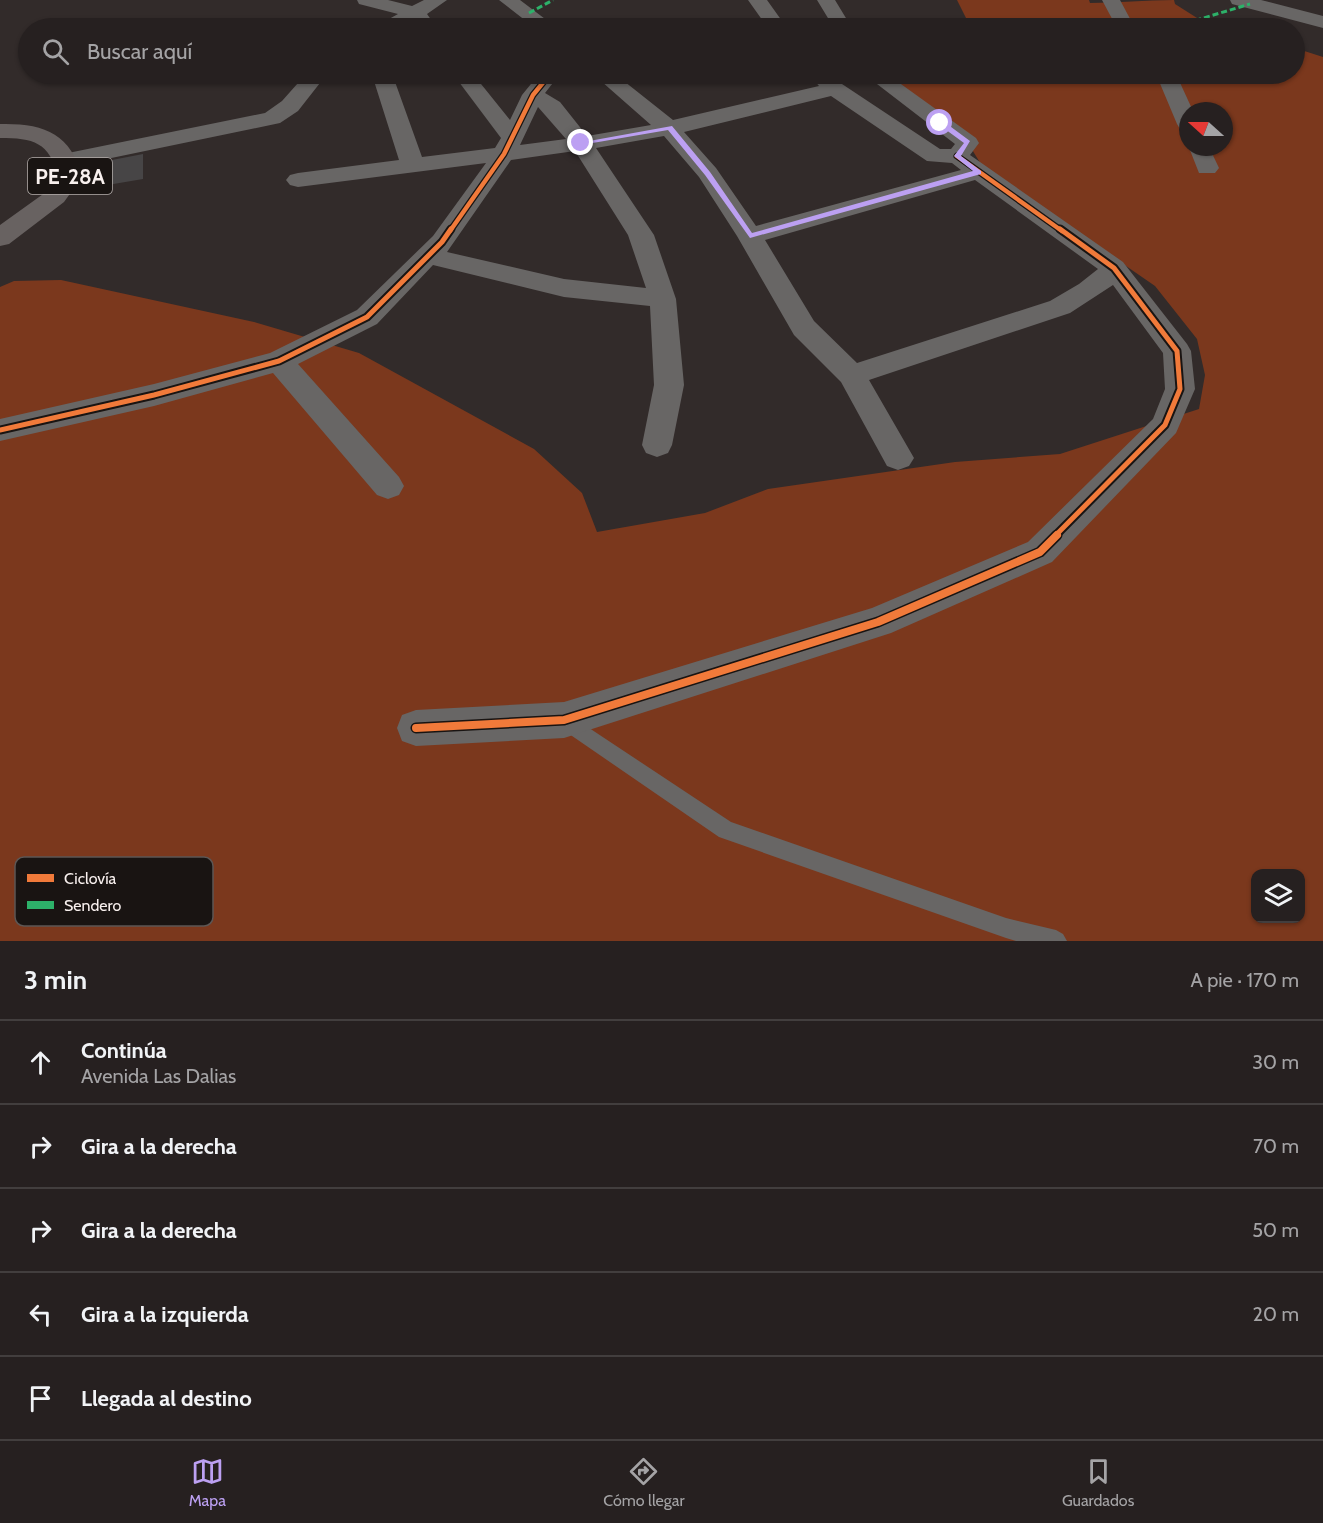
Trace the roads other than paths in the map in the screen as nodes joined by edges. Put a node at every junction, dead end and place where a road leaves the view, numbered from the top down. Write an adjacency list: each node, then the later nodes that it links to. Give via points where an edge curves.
1 (366, 0): 8 (street)
2 (438, 0): 9 (street)
3 (508, 0): 10 (street)
4 (757, 0): 11 (street)
5 (826, 0): 12 (street)
6 (1111, 0): 13 (street)
7 (1239, 0): 14 (street)
8 (414, 18)
9 (424, 18)
10 (533, 18)
11 (770, 18)
12 (837, 18)
13 (1121, 18)
14 (1323, 22)
15 (308, 84): 30 (street, via 283,112 272,118)
16 (386, 84): 31 (street)
17 (469, 84): 29 (street)
18 (542, 84): 24 (street)
19 (615, 84): 26 (street)
20 (816, 84): 26 (street)
21 (830, 84): 32 (street, via 935,156)
22 (888, 84): 32 (street, via 968,143)
23 (1170, 84): 25 (street)
24 (534, 95): 28 (street, via 552,107); 29 (street)
25 (1179, 104)
26 (669, 128): 28 (street); 34 (street, via 708,173)
27 (0, 131): 30 (highway, PE-28A, via 22,130 38,135 57,145)
28 (581, 143): 29 (street); 38 (street, via 641,235)
29 (508, 145): 31 (street); 36 (street, via 442,242)
30 (68, 160): 35 (highway, PE-28A, via 70,177 55,197)
31 (412, 163): 33 (street)
32 (968, 164): 34 (street); 37 (street)
33 (298, 180)
34 (750, 236): 40 (street, via 804,328)
35 (0, 238)
36 (428, 256): 38 (street, via 564,288); 39 (street, via 367,317)
37 (1114, 268): 40 (street, via 1089,291 1060,307); 45 (street, via 1177,351 1180,389 1165,425 1040,552 878,621)
38 (663, 299): 42 (street, via 669,385)
39 (279, 361): 41 (street); 44 (street)
40 (852, 375): 43 (street)
41 (0, 430)
42 (657, 445)
43 (898, 458)
44 (388, 486)
45 (564, 720): 46 (street); 47 (lane, via 726,830 1006,928)
46 (416, 728)
47 (1056, 941)

